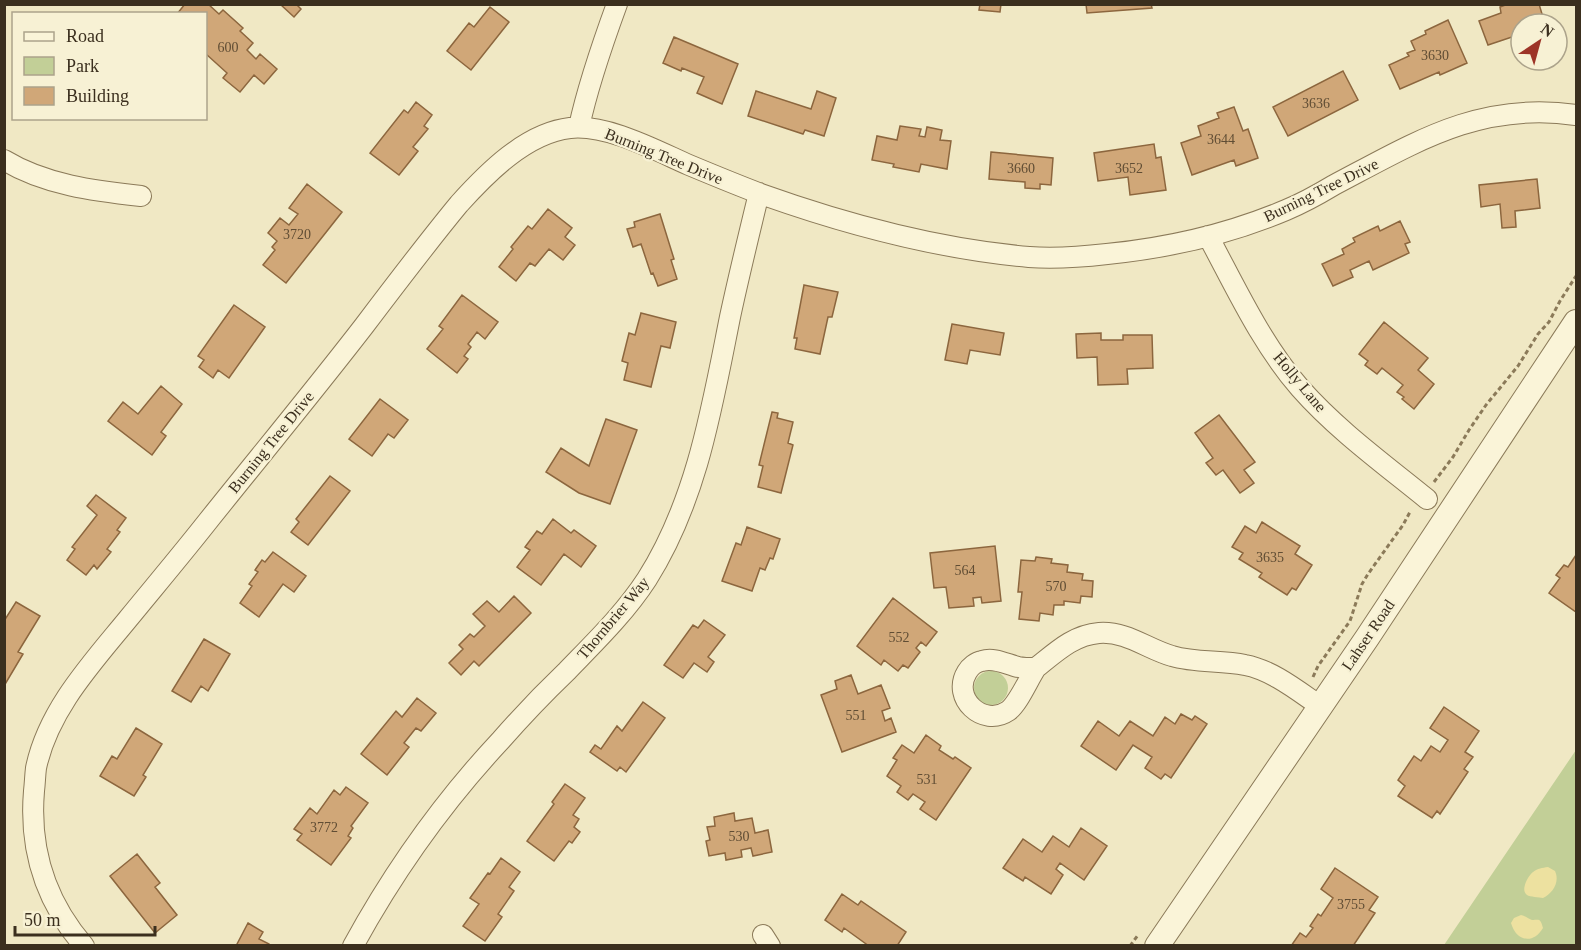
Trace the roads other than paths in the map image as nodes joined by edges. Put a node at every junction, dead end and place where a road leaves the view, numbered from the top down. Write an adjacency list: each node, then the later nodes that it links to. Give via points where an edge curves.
1 (618, 4): 3 (street, via 597,60)
2 (1576, 116): 7 (street, Burning Tree Drive, via 1510,113 1466,123 1416,143 1287,209)
3 (579, 127): 5 (street, Burning Tree Drive, via 602,130); 12 (street, Burning Tree Drive, via 551,132 521,147 459,204 70,692 52,725 36,769 33,822 43,878 57,908)
4 (4, 160): 6 (street, via 76,187)
5 (759, 193): 7 (street, Burning Tree Drive, via 899,234 1033,257 1153,249); 13 (street, Thornbrier Way, via 699,461 661,556 625,608 499,741 442,809 407,856)
6 (141, 196)
7 (1208, 236): 9 (street, Holly Lane, via 1249,314 1300,387)
8 (1576, 322): 11 (street, Lahser Road)
9 (1422, 499)
10 (1036, 668): 11 (street, via 1081,637 1114,633 1173,656 1259,669)
11 (1320, 706): 14 (street, Lahser Road)
12 (84, 945)
13 (353, 945)
14 (1157, 945)

